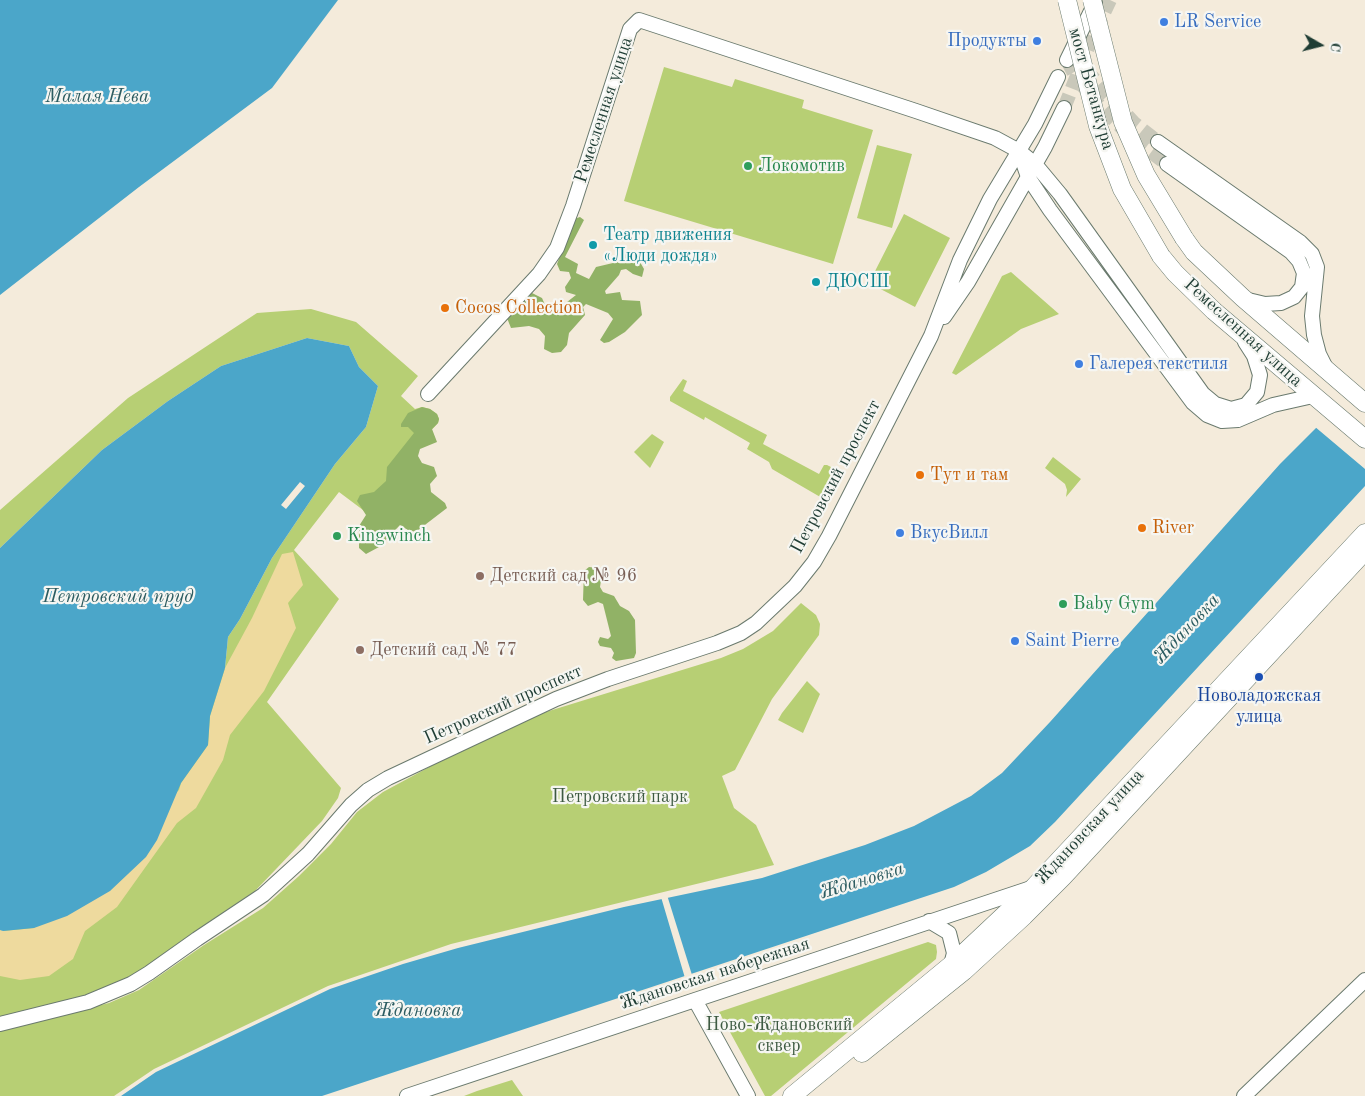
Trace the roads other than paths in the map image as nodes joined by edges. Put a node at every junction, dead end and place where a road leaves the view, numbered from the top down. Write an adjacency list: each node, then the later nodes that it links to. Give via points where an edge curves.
1 (1067, 0): 13 (main road, мост Бетанкура, bridge, via 1098,126 1122,189)
2 (1092, 0): 12 (main road, мост Бетанкура, bridge, via 1123,122 1146,175)
3 (1096, 0): 4 (street)
4 (1067, 60)
5 (1058, 77): 8 (street, Петровский проспект)
6 (1064, 108): 9 (street, Петровский проспект)
7 (1158, 142): 17 (street, via 1300,242 1312,254 1317,267 1312,316 1314,335 1318,354)
8 (1019, 151): 9 (street, Ремесленная улица); 11 (street); 16 (street, Петровский проспект, via 996,187 960,260); 18 (street, Ремесленная улица, via 995,138 640,20 630,29 574,206 556,248 539,274)
9 (1035, 164): 11 (street, Петровский проспект); 15 (street, Ремесленная улица, via 1203,394 1215,404 1231,409 1246,405 1252,398 1257,392 1260,375 1254,356)
10 (1167, 164): 14 (street, via 1291,252 1299,261 1304,273 1302,287 1294,297 1273,304)
11 (1028, 177): 16 (street, Петровский проспект, via 968,282); 19 (street, via 1206,415 1238,420 1273,405)
12 (1184, 238): 14 (main road, Ремесленная улица, via 1194,252)
13 (1161, 256): 15 (main road, Ремесленная улица)
14 (1242, 298): 17 (main road, Ремесленная улица)
15 (1238, 332): 19 (main road, Ремесленная улица)
16 (931, 336): 29 (street, Петровский проспект, via 814,562 795,586 756,623 717,643 556,699 388,778 351,805 308,854 263,895 149,973 88,1002)
17 (1328, 372): 20 (main road, Ремесленная улица)
18 (428, 394)
19 (1313, 396): 21 (main road, Ремесленная улица)
20 (1365, 403)
21 (1365, 439)
22 (1365, 533): 24 (main road, Ждановская улица)
23 (1365, 552): 33 (main road, Ждановская улица, via 1024,916 964,971)
24 (1034, 887): 25 (street, Ждановская набережная); 26 (main road, Ждановская улица)
25 (929, 922): 26 (street, via 948,933 954,953); 28 (street, Ждановская набережная)
26 (951, 965): 32 (main road, Ждановская улица)
27 (1365, 980): 34 (street)
28 (695, 1000): 30 (street, Ждановская набережная); 31 (street)
29 (0, 1024)
30 (407, 1096)
31 (748, 1096)
32 (792, 1096)
33 (809, 1096)
34 (1244, 1096)

